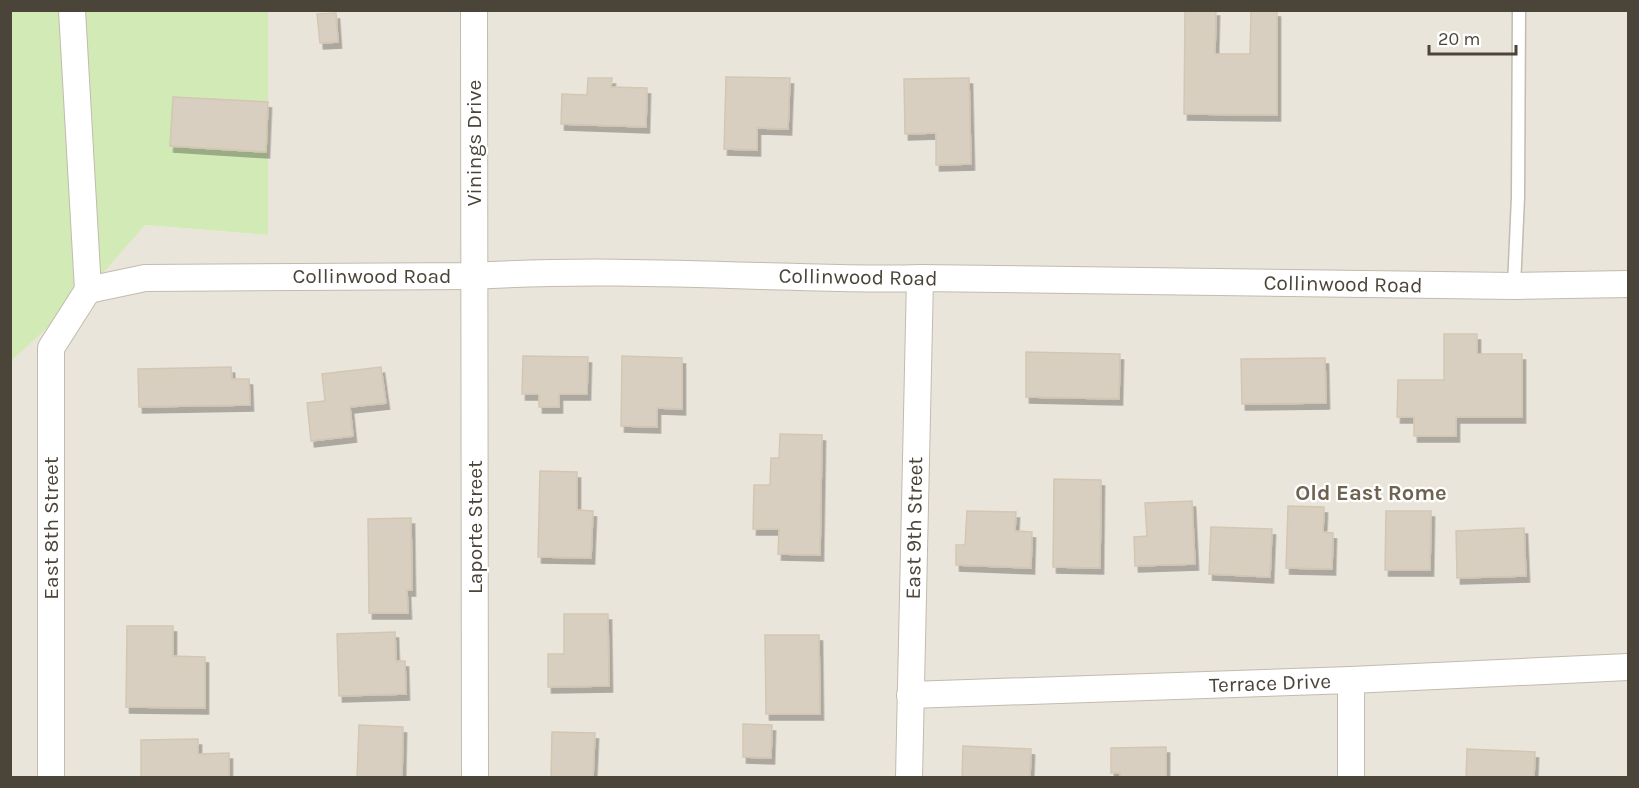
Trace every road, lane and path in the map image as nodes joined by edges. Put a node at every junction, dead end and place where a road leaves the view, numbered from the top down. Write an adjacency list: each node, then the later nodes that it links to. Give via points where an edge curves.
1 (72, 10): 8 (street)
2 (474, 10): 4 (street, Vinings Drive)
3 (1519, 10): 7 (lane)
4 (474, 276): 5 (street, Collinwood Road, via 536,272); 8 (street, Collinwood Road, via 145,278); 13 (street, Laporte Street)
5 (920, 278): 7 (street, Collinwood Road); 11 (street, East 9th Street)
6 (1629, 284): 7 (street, Collinwood Road)
7 (1514, 286)
8 (88, 290): 12 (street, East 8th Street, via 51,348)
9 (1629, 667): 10 (street, Terrace Drive)
10 (1351, 680): 11 (street, Terrace Drive); 15 (street)
11 (910, 695): 14 (street, East 9th Street)
12 (51, 777)
13 (475, 777)
14 (909, 777)
15 (1351, 777)

